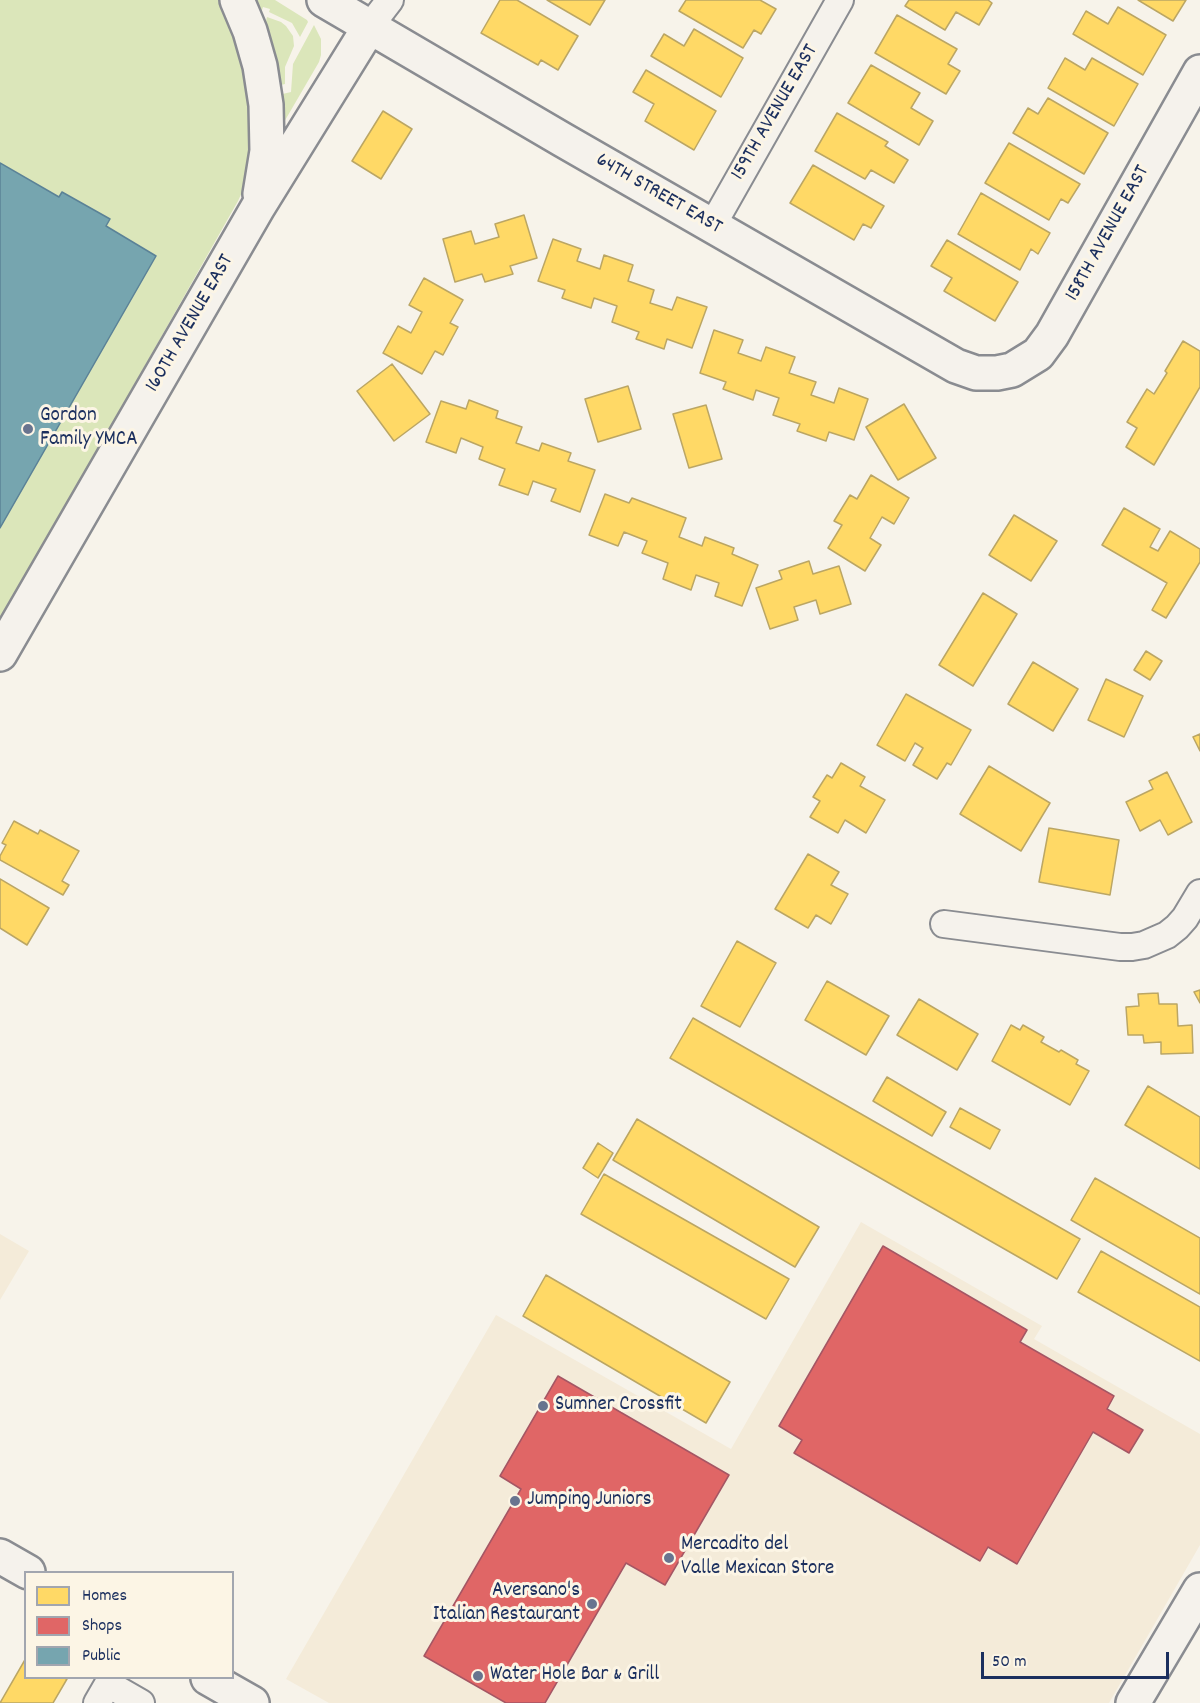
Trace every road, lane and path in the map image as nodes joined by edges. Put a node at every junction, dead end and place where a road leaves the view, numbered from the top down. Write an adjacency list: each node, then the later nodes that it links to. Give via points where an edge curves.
1 (237, 0): 7 (street, via 258,57 266,105 267,151)
2 (324, 0): 5 (street, 64TH STREET EAST)
3 (390, 0): 5 (street, 160TH AVENUE EAST)
4 (840, 0): 8 (street, 159TH AVENUE EAST)
5 (370, 26): 7 (street, 160TH AVENUE EAST); 8 (street, 64TH STREET EAST)
6 (1200, 72): 9 (street, 158TH AVENUE EAST, via 1052,335 1038,354)
7 (258, 207): 10 (street, 160TH AVENUE EAST)
8 (712, 226): 9 (street, 64TH STREET EAST, via 956,366 976,373)
9 (997, 374)
10 (0, 654)
11 (1200, 893): 12 (street, via 1185,918 1167,935 1132,947)
12 (944, 924)
13 (0, 1556): 14 (street)
14 (26, 1571)
15 (1200, 1590): 20 (street)
16 (211, 1679): 19 (street)
17 (133, 1691): 18 (street, via 108,1684)
18 (97, 1703)
19 (252, 1703)
20 (1133, 1703)

